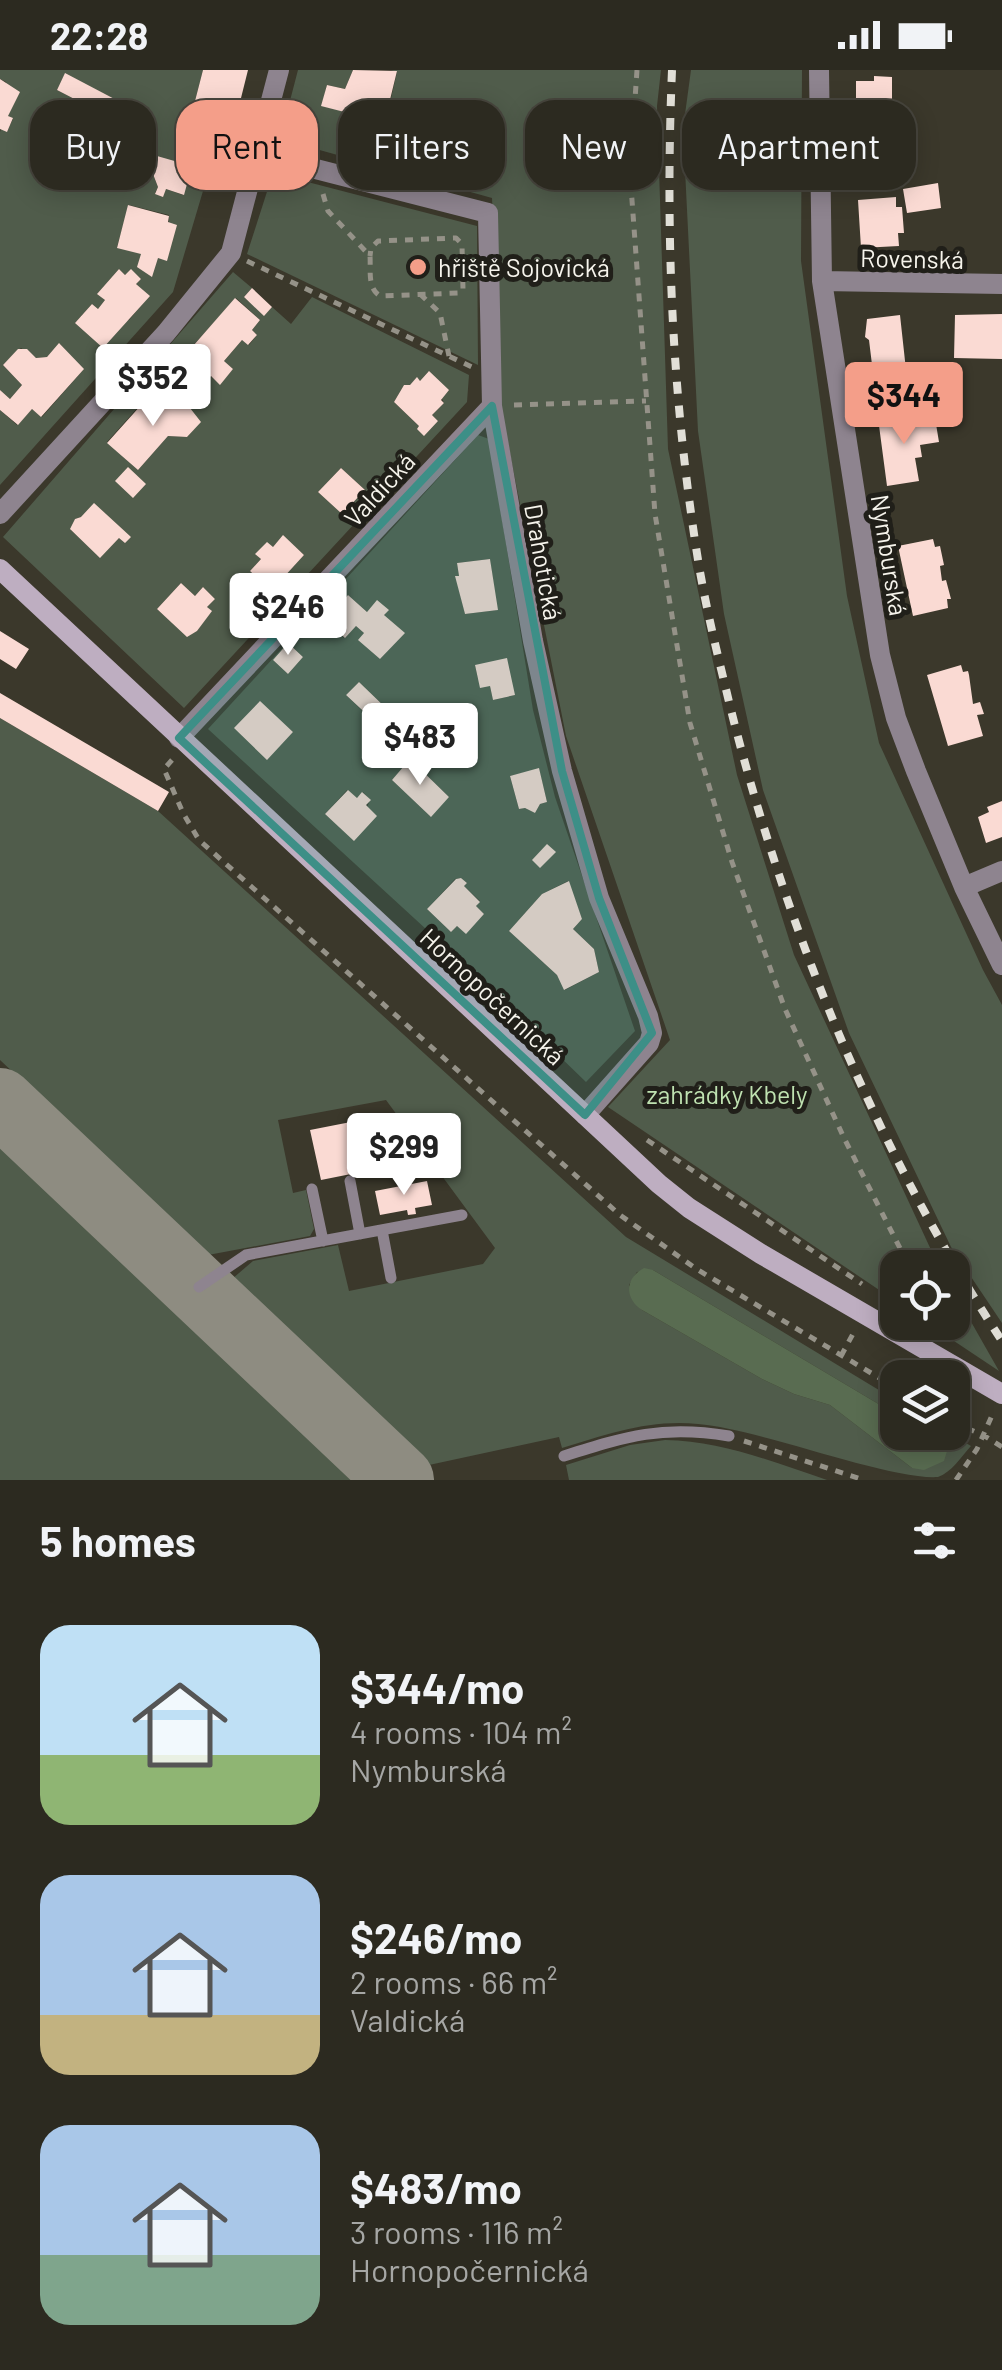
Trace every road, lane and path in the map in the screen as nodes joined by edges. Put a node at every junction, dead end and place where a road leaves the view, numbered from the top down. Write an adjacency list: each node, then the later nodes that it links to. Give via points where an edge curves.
1 (279, 70): 4 (street)
2 (637, 70): 15 (path, via 630,174)
3 (818, 70): 10 (street, Nymburská)
4 (271, 100)
5 (318, 170): 6 (street, Drahotická)
6 (326, 172): 9 (path, via 323,203); 14 (street, Drahotická, via 488,213)
7 (248, 190): 8 (street)
8 (231, 253): 13 (path); 17 (street)
9 (370, 256): 12 (path, via 371,288 380,296); 12 (path, via 378,241 456,238 462,244 464,290)
10 (822, 281): 11 (street, Rovenská); 22 (street, Nymburská, via 880,656 909,754)
11 (1002, 284)
12 (420, 294): 13 (path, via 440,313)
13 (449, 356): 14 (path)
14 (489, 376): 16 (street, Drahotická)
15 (646, 400): 16 (path); 32 (path, via 655,514 690,723 785,1009)
16 (492, 406): 19 (street, Valdická); 24 (street, Drahotická, via 562,770 599,898 651,1023 649,1043)
17 (0, 514)
18 (0, 569): 19 (street, Hornopočernická)
19 (179, 738): 24 (street, Hornopočernická)
20 (164, 768): 36 (path, via 199,840 620,1215 698,1270)
21 (1002, 871): 22 (street)
22 (964, 888): 23 (street, Nymburská)
23 (1002, 965)
24 (585, 1116): 37 (street, Hornopočernická, via 701,1216)
25 (642, 1136): 35 (path)
26 (350, 1181): 30 (lane)
27 (312, 1189): 31 (lane)
28 (462, 1215): 29 (lane)
29 (382, 1230): 30 (lane); 33 (lane)
30 (360, 1234): 31 (lane)
31 (324, 1241): 34 (lane, via 246,1255)
32 (901, 1250)
33 (391, 1278)
34 (199, 1287)
35 (868, 1289)
36 (880, 1378)
37 (1002, 1394)
38 (970, 1430): 39 (path)
39 (983, 1435): 41 (path); 44 (path)
40 (729, 1436): 42 (lane, via 666,1430); 43 (path)
41 (1002, 1447)
42 (564, 1456)
43 (864, 1480)
44 (956, 1480)

